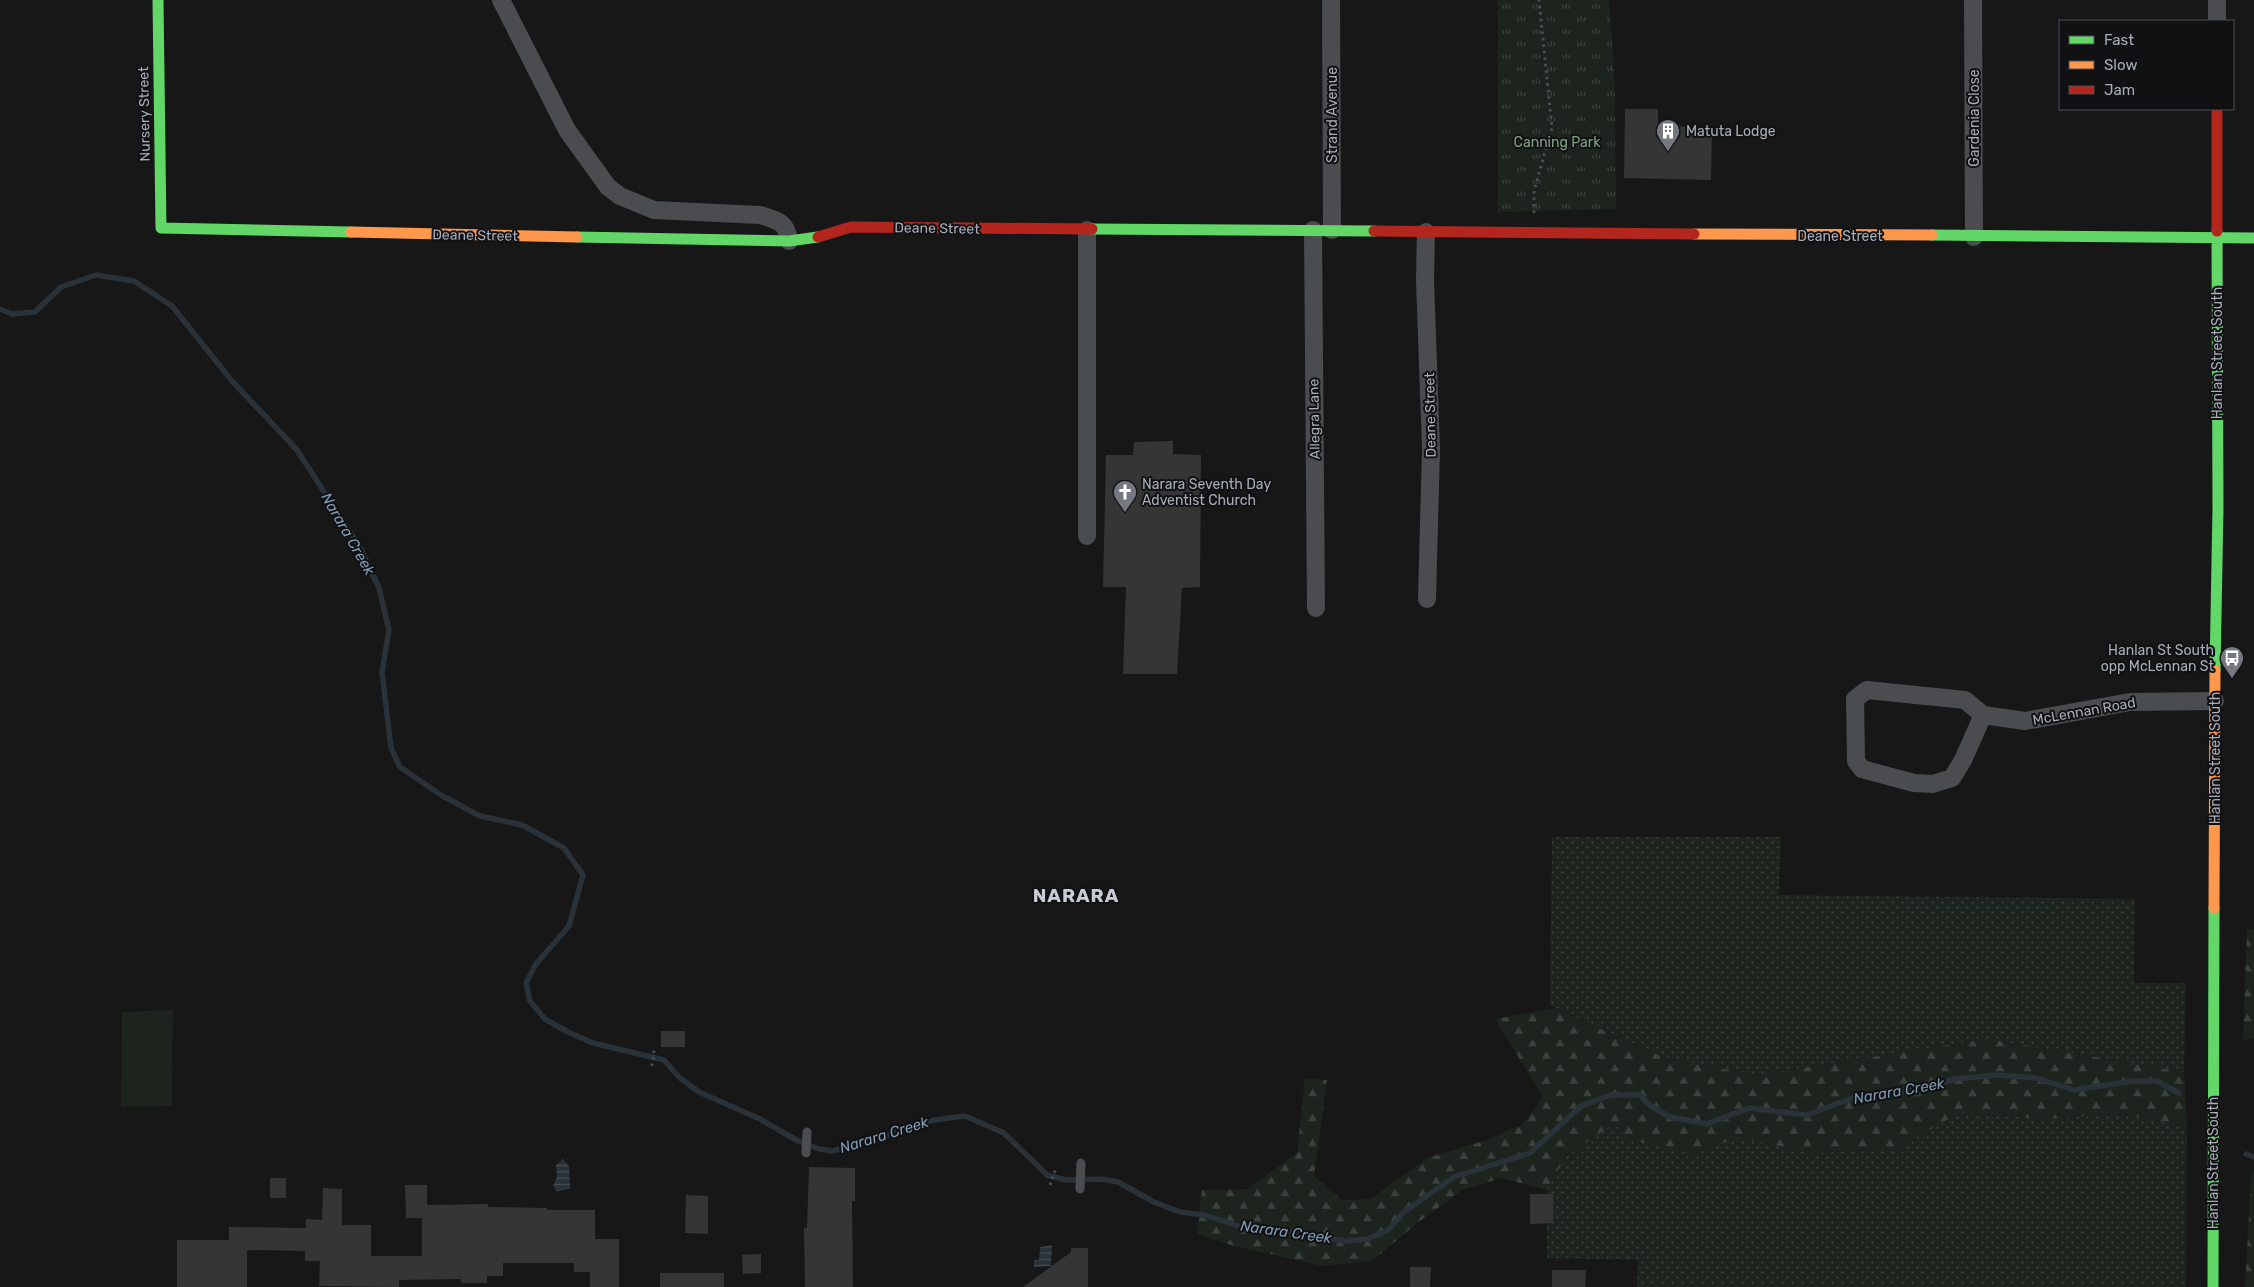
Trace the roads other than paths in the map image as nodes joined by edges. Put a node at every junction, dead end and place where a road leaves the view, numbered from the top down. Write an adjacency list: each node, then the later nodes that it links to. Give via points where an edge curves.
1 (158, 0): 8 (street, Nursery Street)
2 (501, 0): 16 (street, via 567,130 608,188 654,210 760,215 776,219 788,230)
3 (1331, 0): 11 (street, Strand Avenue)
4 (1973, 0): 13 (street, Gardenia Close)
5 (2217, 0): 6 (street)
6 (2217, 20)
7 (2217, 110): 14 (street, Hanlan Street South)
8 (161, 228): 16 (street, Deane Street)
9 (1087, 230): 10 (street, Deane Street); 16 (street, Deane Street, via 850,227); 17 (street)
10 (1312, 230): 11 (street, Deane Street); 19 (street, Allegra Lane)
11 (1332, 230): 12 (street, Deane Street)
12 (1426, 232): 13 (street, Deane Street); 18 (street, Deane Street, via 1431,449)
13 (1974, 237): 14 (street, Deane Street)
14 (2217, 237): 15 (street, Deane Street); 20 (street, Hanlan Street South)
15 (2254, 238)
16 (789, 241)
17 (1087, 536)
18 (1427, 599)
19 (1316, 608)
20 (2215, 701): 21 (street, McLennan Road, via 2130,702 2025,721); 26 (street, Hanlan Street South)
21 (1983, 715): 21 (street, via 1964,700 1867,690 1855,699 1856,761 1862,769 1914,783 1933,784 1952,778)
22 (807, 1132): 23 (lane)
23 (806, 1153)
24 (1081, 1163): 25 (lane)
25 (1080, 1188)
26 (2212, 1287)

